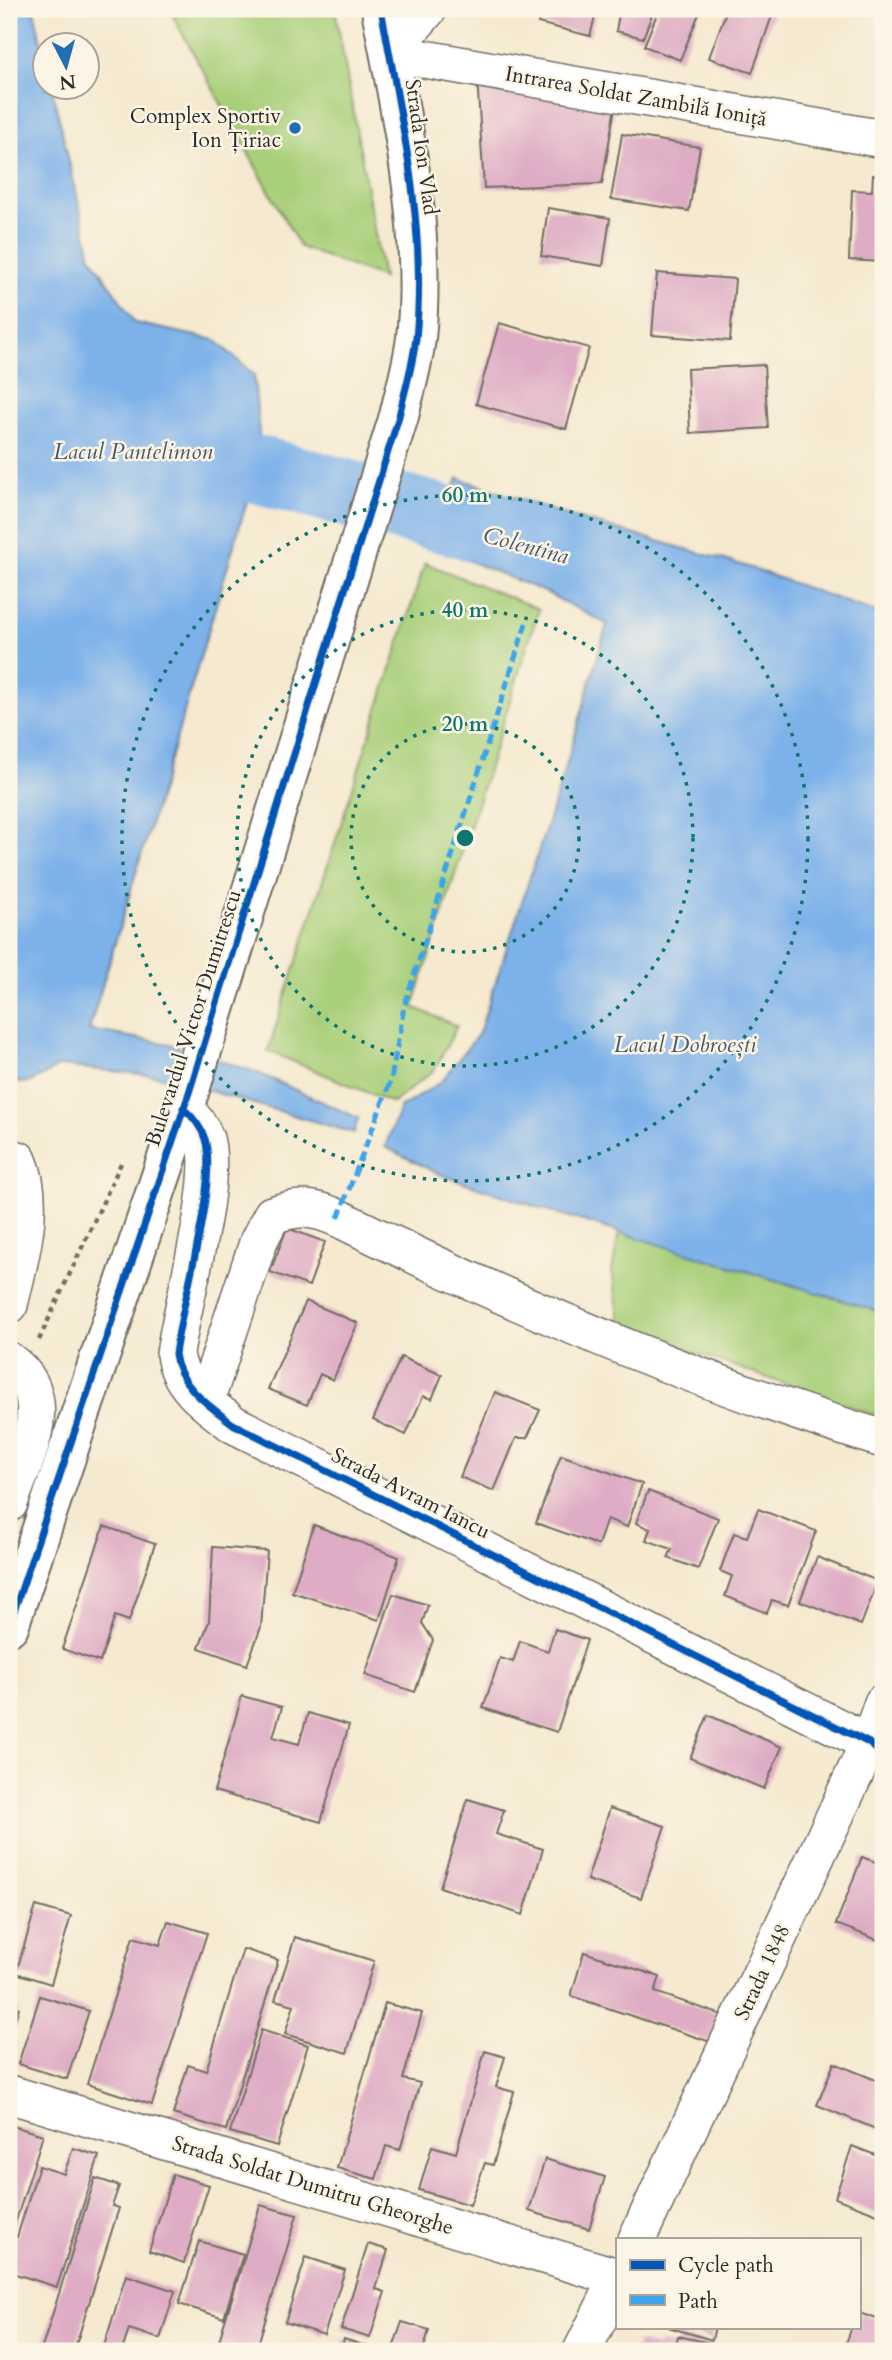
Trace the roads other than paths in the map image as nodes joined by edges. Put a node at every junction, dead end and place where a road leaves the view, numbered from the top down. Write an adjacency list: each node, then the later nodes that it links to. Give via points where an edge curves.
1 (382, 9): 3 (street, Strada Ion Vlad)
2 (428, 9): 3 (street)
3 (390, 53): 4 (street, Intrarea Soldat Zambilă Ioniță); 5 (street, Strada Ion Vlad, via 419,269 416,339)
4 (883, 139)
5 (399, 416): 6 (street, Bulevardul Victor Dumitrescu)
6 (185, 1103): 10 (street, Strada Avram Iancu, via 205,1138 208,1157 175,1354 177,1369); 13 (street, Bulevardul Victor Dumitrescu)
7 (9, 1157): 8 (street, via 18,1160 26,1196)
8 (9, 1305)
9 (17, 1367): 12 (street, via 37,1405 34,1429)
10 (205, 1402): 11 (street, via 259,1240 272,1215 296,1206 338,1218 563,1321 699,1376); 15 (street, Strada Avram Iancu, via 233,1424)
11 (883, 1439)
12 (9, 1503)
13 (9, 1626)
14 (883, 1703): 15 (street, Strada 1848)
15 (876, 1749): 17 (street, Strada 1848)
16 (9, 2094): 18 (street, Strada Soldat Dumitru Gheorghe)
17 (637, 2238)
18 (616, 2279)
19 (616, 2281): 20 (street)
20 (582, 2351)

